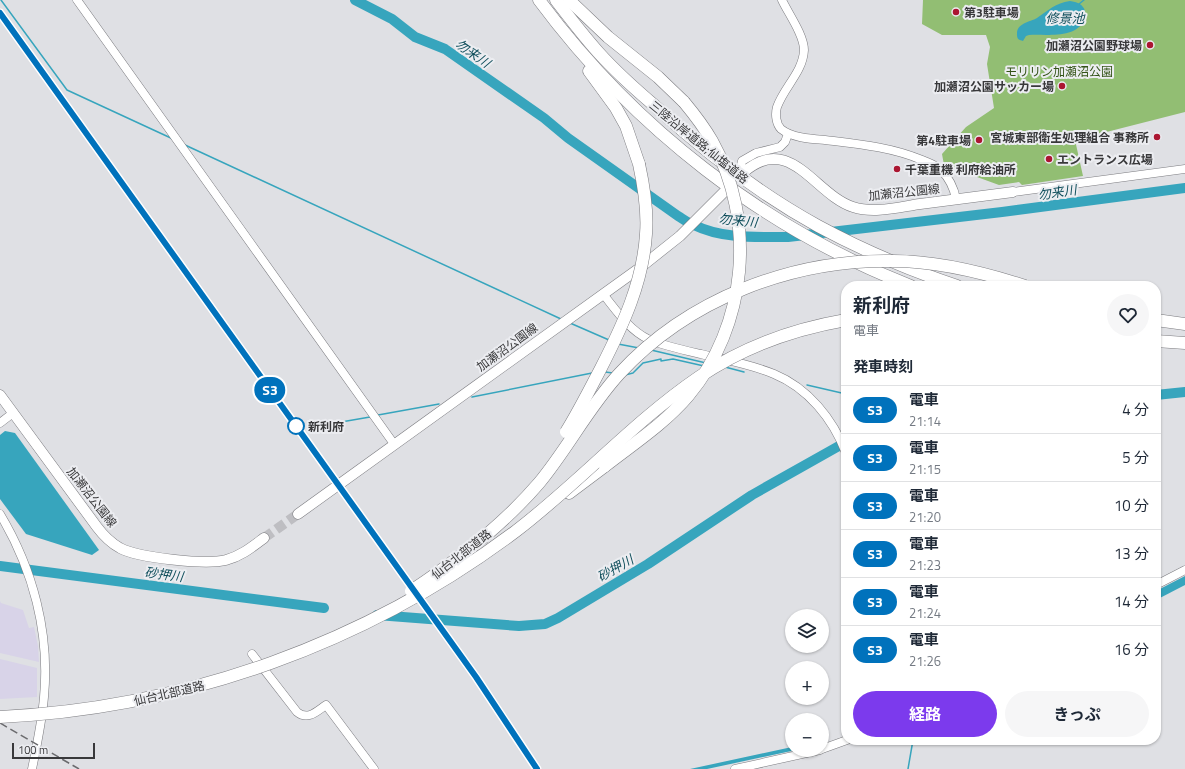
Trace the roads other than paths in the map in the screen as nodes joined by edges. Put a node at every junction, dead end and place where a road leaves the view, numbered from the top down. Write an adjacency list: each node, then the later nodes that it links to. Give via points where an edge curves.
1 (76, 0): 28 (street)
2 (540, 0): 6 (highway, 三陸沿岸道路;仙塩道路)
3 (556, 0): 9 (highway, 三陸沿岸道路;仙塩道路, via 599,53 638,91 701,147)
4 (569, 0): 33 (highway, bridge, via 684,102 704,128 719,155 729,182 740,241 734,306 722,340 698,383 664,420 543,513)
5 (782, 0): 7 (street, via 804,48 800,65 776,111 778,126)
6 (550, 14): 13 (highway, 三陸沿岸道路;仙塩道路, bridge, via 593,66 624,98 707,171 742,197 819,244); 31 (highway, bridge, via 626,126 644,188 647,210 646,233 644,256 633,299 610,350 573,420 539,476)
7 (788, 134): 9 (street, via 780,147 756,153 742,161); 12 (street, via 884,148 916,158 940,170 948,179)
8 (1185, 169): 11 (street)
9 (744, 174): 12 (main road, 加瀬沼公園線, via 753,165 764,161 786,161 806,172 839,201 862,209 886,209); 14 (highway, 三陸沿岸道路;仙塩道路, bridge, via 791,210 846,241)
10 (724, 192): 16 (main road, 加瀬沼公園線, via 684,231 641,267)
11 (1014, 192): 12 (main road, 加瀬沼公園線)
12 (956, 199)
13 (900, 281)
14 (944, 281)
15 (1009, 281): 31 (highway, bridge, via 986,274 924,263 862,261 802,270 748,287 722,299 698,311 655,340 619,374 586,415 540,481)
16 (603, 294): 27 (street, via 619,314 647,338 665,345 748,365 775,374 789,382 811,398 825,414); 28 (main road, 加瀬沼公園線)
17 (841, 321): 33 (highway, bridge, via 818,325 767,342 701,376 644,420 542,510)
18 (1161, 321): 19 (highway)
19 (1185, 324)
20 (1161, 328): 21 (highway)
21 (1185, 330)
22 (1161, 342): 23 (highway)
23 (1185, 343)
24 (0, 395): 25 (main road, 加瀬沼公園線)
25 (13, 413): 26 (street); 32 (main road, 加瀬沼公園線, via 97,528 120,548 139,554 195,562 214,562 240,555)
26 (0, 423)
27 (841, 441)
28 (394, 444): 30 (main road, 加瀬沼公園線)
29 (0, 514): 42 (street, via 23,558 33,589 43,637 43,706)
30 (298, 514)
31 (507, 516): 36 (highway, 仙台北部道路, bridge, via 468,550 421,585 370,618)
32 (264, 538)
33 (481, 556): 36 (highway, 仙台北部道路, bridge, via 394,610)
34 (1185, 570): 35 (street)
35 (1161, 582)
36 (331, 639): 38 (highway, 仙台北部道路, bridge, via 249,671 164,695 114,706)
37 (252, 654): 43 (street, via 302,715 313,714 326,705)
38 (0, 717)
39 (841, 742): 40 (street)
40 (829, 747)
41 (789, 757): 44 (street)
42 (32, 769)
43 (374, 769)
44 (735, 769)

